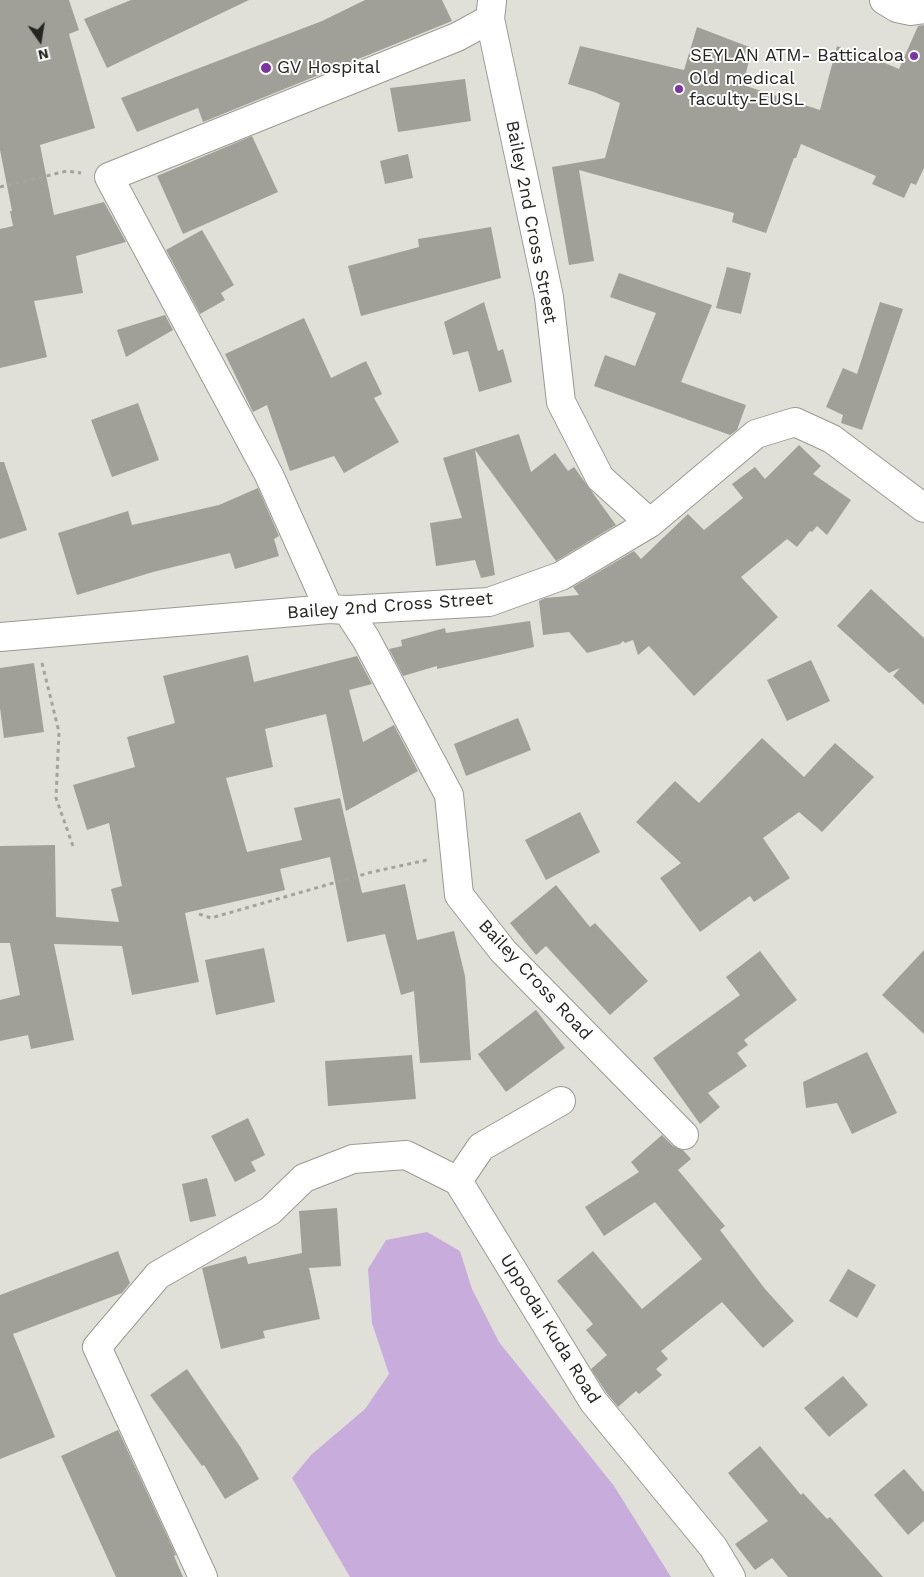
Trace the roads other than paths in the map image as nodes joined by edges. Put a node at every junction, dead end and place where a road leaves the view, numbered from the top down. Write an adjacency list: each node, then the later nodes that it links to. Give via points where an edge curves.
1 (884, 0): 3 (main road, via 897,8)
2 (491, 9): 5 (main road, Bailey 2nd Cross Street, via 549,297 561,402 600,478); 6 (main road, Bailey Cross Road, via 457,36 109,177)
3 (924, 9)
4 (924, 508): 5 (main road, via 832,438 795,422 756,434)
5 (650, 523): 6 (main road, Bailey 2nd Cross Street, via 561,576 488,602)
6 (338, 610): 7 (main road, Bailey 2nd Cross Street); 9 (main road, Bailey Cross Road, via 366,640 449,795 459,895 503,951)
7 (0, 637)
8 (561, 1101): 10 (main road, via 480,1147)
9 (684, 1135)
10 (458, 1181): 11 (main road, via 406,1155 353,1159 304,1178 270,1211 158,1274 97,1347); 12 (main road, Uppodai Kuda Road, via 593,1401 713,1546)
11 (203, 1577)
12 (731, 1577)

